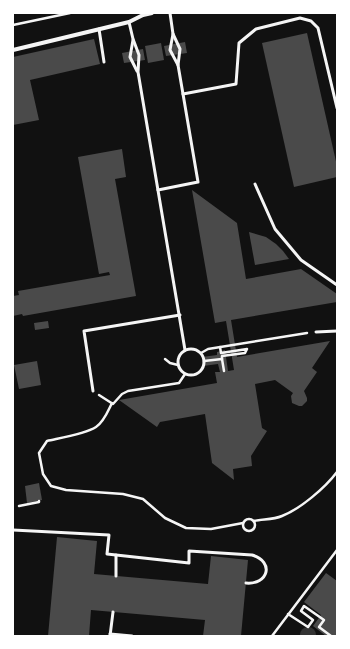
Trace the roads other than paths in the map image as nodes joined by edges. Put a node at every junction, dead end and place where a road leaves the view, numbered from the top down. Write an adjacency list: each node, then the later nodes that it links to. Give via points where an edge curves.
1 (152, 13): 3 (street)
2 (170, 13): 6 (lane)
3 (141, 14): 4 (street)
4 (129, 22): 5 (street); 7 (lane)
5 (99, 29): 8 (street); 9 (lane)
6 (173, 34): 10 (lane, via 180,49); 10 (lane, via 170,50)
7 (133, 39): 11 (lane, via 139,55); 11 (lane, via 130,57)
8 (13, 50)
9 (104, 62)
10 (178, 65): 12 (lane)
11 (138, 72): 15 (lane)
12 (183, 94): 13 (lane, via 236,84 239,43 256,29 300,18 312,21 318,28); 15 (lane, via 198,182)
13 (337, 108)
14 (255, 184): 16 (lane, via 275,229 301,260)
15 (158, 190): 17 (lane)
16 (337, 285)
17 (180, 315): 20 (lane); 21 (lane, via 84,331)
18 (337, 331): 19 (lane)
19 (316, 332)
20 (185, 350): 20 (lane, via 194,349 201,353 204,365 199,373 191,376 180,369 179,356)
21 (93, 390)
22 (40, 527): 24 (lane)
23 (13, 530): 24 (lane)
24 (40, 531): 25 (lane, via 109,535 108,554)
25 (116, 555): 26 (lane); 27 (lane, via 189,563 189,552 258,557 266,566 264,578 253,584)
26 (116, 576)
27 (246, 583)
28 (113, 612): 29 (lane)
29 (110, 635): 30 (lane)
30 (132, 636)

